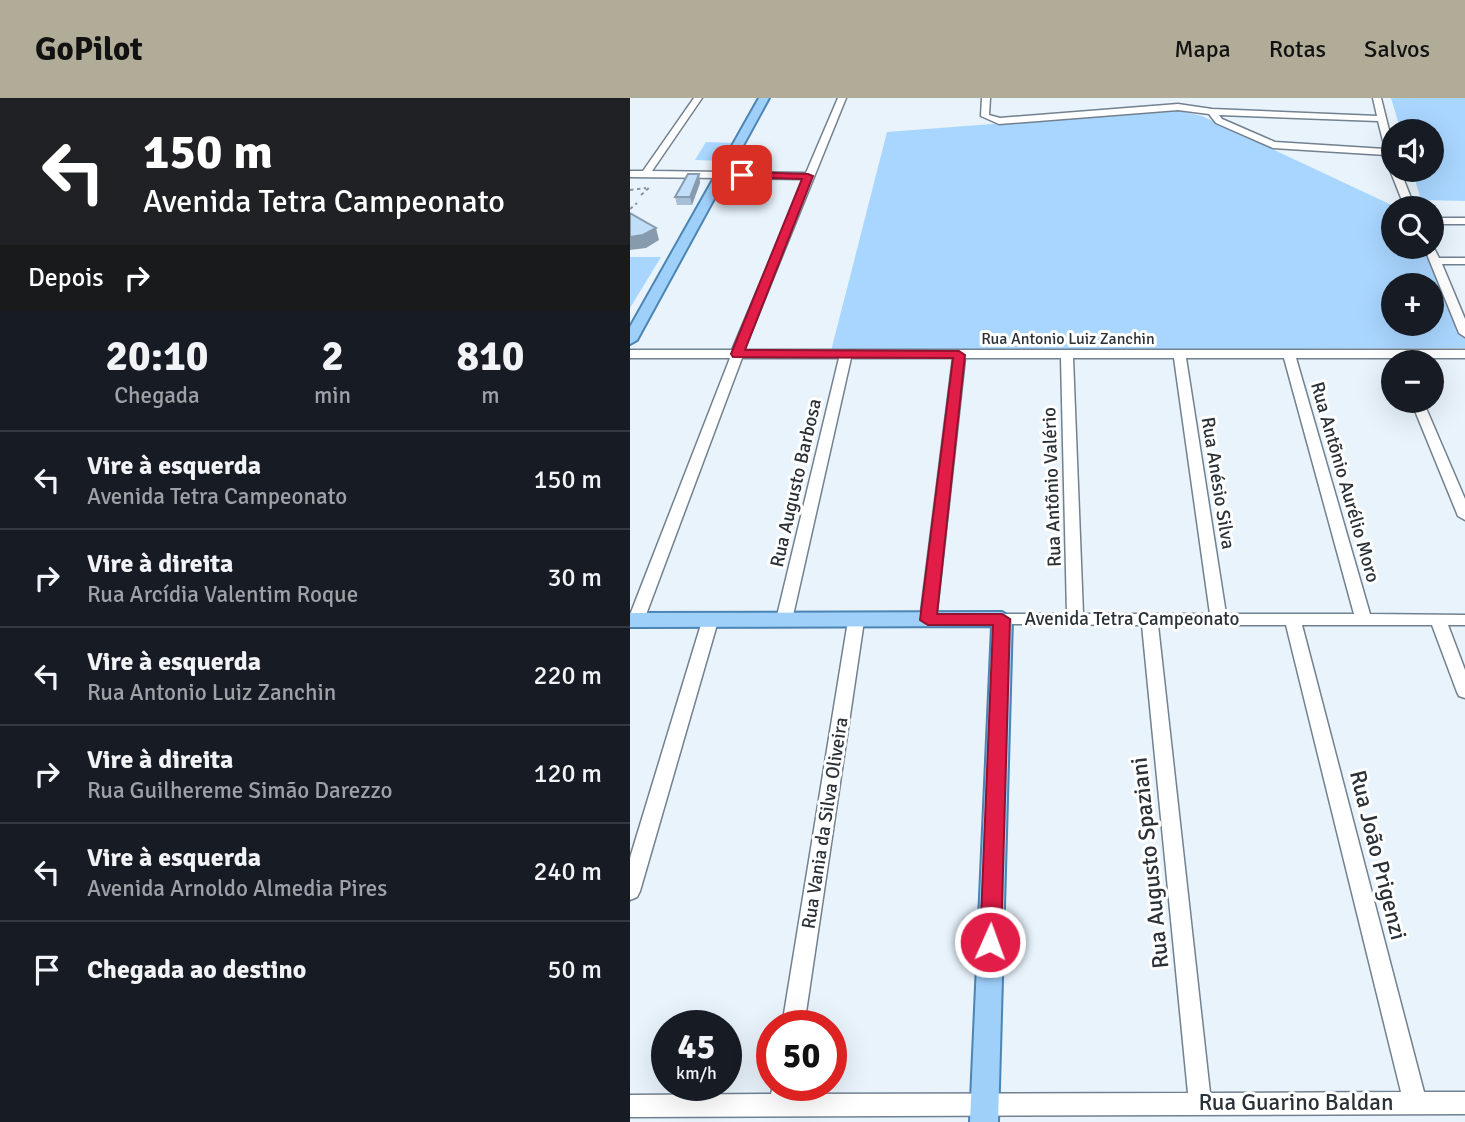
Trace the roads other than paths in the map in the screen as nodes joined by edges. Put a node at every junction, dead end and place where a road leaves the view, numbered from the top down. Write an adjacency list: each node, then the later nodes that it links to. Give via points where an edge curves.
1 (698, 98): 11 (street)
2 (764, 98): 12 (main road)
3 (842, 98): 13 (street)
4 (986, 98): 6 (street, via 985,116 991,120)
5 (1377, 98): 8 (street)
6 (1179, 103): 7 (street)
7 (1212, 112): 8 (street); 9 (street, via 1226,125 1273,145)
8 (1381, 119)
9 (1381, 152)
10 (630, 174): 11 (street)
11 (646, 174): 12 (street)
12 (721, 175): 13 (street); 19 (main road)
13 (808, 176): 21 (street)
14 (1444, 221): 15 (street)
15 (1465, 221)
16 (1435, 261): 17 (street); 18 (street)
17 (1465, 261)
18 (1465, 333)
19 (630, 340)
20 (630, 354): 21 (street, Rua Antonio Luiz Zanchin)
21 (737, 354): 24 (street, Rua Antonio Luiz Zanchin); 37 (street)
22 (1179, 354): 26 (street, Rua Antonio Luiz Zanchin); 27 (street, Rua Antonio Luiz Zanchin); 32 (street, Rua Anésio Silva)
23 (1465, 354): 28 (street, Rua Antonio Luiz Zanchin)
24 (846, 355): 25 (street, Rua Antonio Luiz Zanchin); 38 (street, Rua Augusto Barbosa)
25 (959, 355): 26 (street, Rua Antonio Luiz Zanchin); 39 (street)
26 (1067, 355): 35 (street, Rua Antõnio Valério)
27 (1289, 355): 29 (street, Rua Antonio Luiz Zanchin); 33 (street, Rua Antõnio Aurélio Moro)
28 (1444, 355)
29 (1381, 358)
30 (1422, 413): 31 (street)
31 (1465, 516)
32 (1219, 618): 36 (street, Avenida Tetra Campeonato); 44 (street, Avenida Tetra Campeonato)
33 (1363, 618): 40 (street, Avenida Tetra Campeonato); 44 (street, Avenida Tetra Campeonato)
34 (1002, 619): 35 (street, Avenida Tetra Campeonato); 39 (main road, Avenida Tetra Campeonato); 54 (main road)
35 (1075, 619): 36 (street, Avenida Tetra Campeonato)
36 (1149, 619): 51 (street, Rua Augusto Spaziani)
37 (633, 620): 42 (main road, Avenida Tetra Campeonato)
38 (784, 620): 42 (main road, Avenida Tetra Campeonato); 43 (main road, Avenida Tetra Campeonato)
39 (928, 620): 43 (main road, Avenida Tetra Campeonato)
40 (1438, 620): 41 (street, Avenida Tetra Campeonato); 45 (street)
41 (1465, 620)
42 (710, 621): 46 (street)
43 (856, 621): 47 (street, Rua Vania da Silva Oliveira)
44 (1293, 621): 50 (street, Rua João Prigenzi)
45 (1465, 692)
46 (630, 891)
47 (795, 1010)
48 (756, 1097): 53 (street, Rua Guarino Baldan)
49 (847, 1101): 54 (street, Rua Guarino Baldan)
50 (1415, 1101): 51 (street, Rua Guarino Baldan); 52 (street, Rua Guarino Baldan)
51 (1199, 1102): 54 (street, Rua Guarino Baldan)
52 (1462, 1102)
53 (630, 1106)
54 (984, 1113)

